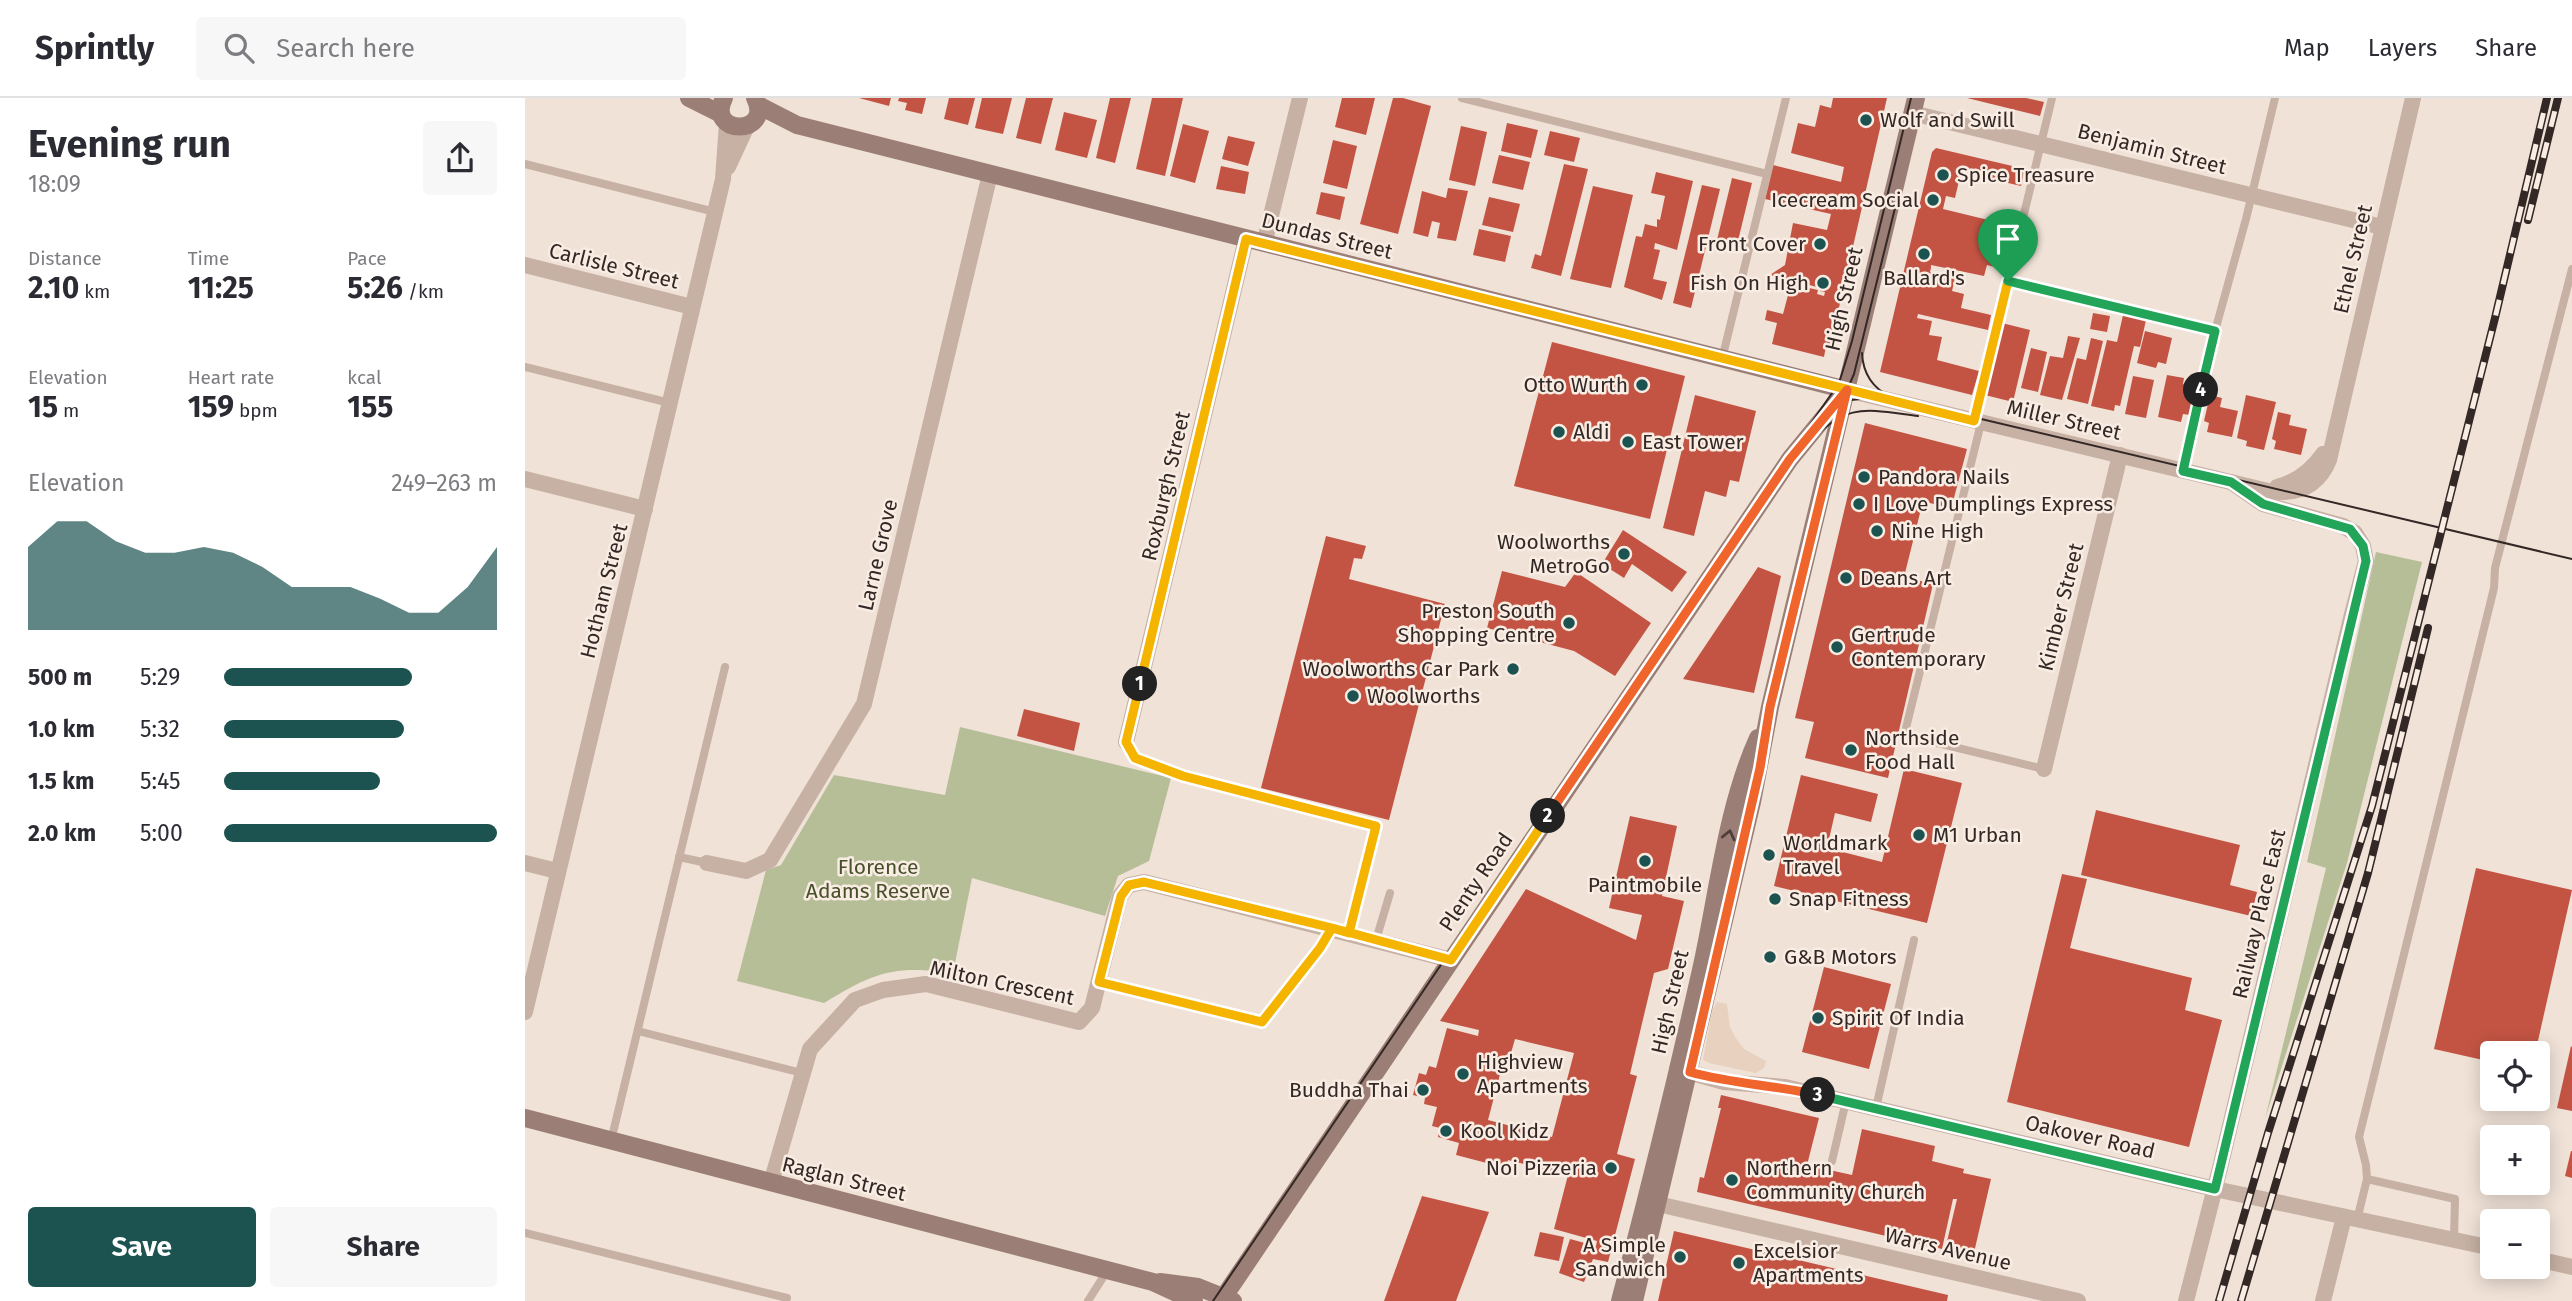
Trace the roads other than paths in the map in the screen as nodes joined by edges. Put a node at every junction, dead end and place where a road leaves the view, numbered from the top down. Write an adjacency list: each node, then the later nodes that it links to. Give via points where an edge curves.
1 (689, 98): 10 (main road)
2 (1300, 98): 22 (street)
3 (1462, 98): 16 (lane)
4 (1786, 98): 16 (lane)
5 (2052, 98): 13 (lane)
6 (2275, 98): 18 (lane)
7 (2413, 98): 20 (street, Ethel Street)
8 (757, 102): 11 (main road, via 757,115); 12 (main road, Dundas Street)
9 (1914, 105): 13 (street, Benjamin Street); 30 (main road, High Street)
10 (724, 112): 11 (main road, Dundas Street, via 737,127); 17 (street, Hotham Street)
11 (749, 125): 12 (main road, Dundas Street); 17 (street, Hotham Street)
12 (797, 125): 15 (main road, Dundas Street)
13 (2040, 144): 18 (street, Benjamin Street); 25 (lane)
14 (525, 164): 19 (lane)
15 (990, 174): 21 (main road, Dundas Street); 47 (street, Larne Grove, via 864,704 770,860 746,871)
16 (1767, 174): 28 (lane)
17 (723, 179): 19 (street, Hotham Street)
18 (2252, 195): 20 (street, Benjamin Street); 27 (lane)
19 (715, 212): 26 (street, Hotham Street)
20 (2382, 227): 33 (street, Ethel Street)
21 (1246, 239): 22 (main road, Dundas Street); 43 (street, Roxburgh Street)
22 (1264, 244): 28 (main road, Dundas Street)
23 (525, 265): 26 (street, Carlisle Street)
24 (2572, 269): 66 (lane, via 2362,1123 2359,1141)
25 (2008, 281): 27 (lane); 32 (lane)
26 (692, 307): 31 (street, Hotham Street)
27 (2215, 331): 35 (lane)
28 (1722, 359): 30 (main road, Dundas Street)
29 (525, 367): 31 (lane)
30 (1847, 390): 32 (street, Miller Street); 54 (main road, Plenty Road, via 1790,459); 58 (main road, High Street, via 1768,715 1760,768 1730,864)
31 (670, 403): 40 (street, Hotham Street)
32 (1977, 422): 34 (street, Miller Street); 44 (lane, via 1906,728 1913,737)
33 (2336, 430): 38 (street, Ethel Street, via 2311,469); 39 (street, Ethel Street, via 2326,466 2315,481)
34 (2120, 455): 35 (street, Miller Street); 44 (street, Kimber Street)
35 (2183, 471): 37 (street, Miller Street)
36 (525, 479): 40 (street)
37 (2239, 484): 38 (street, Miller Street); 39 (street, Miller Street, via 2282,493); 41 (street, Miller Street, via 2255,500 2343,526)
38 (2280, 486)
39 (2301, 489)
40 (645, 509): 48 (street, Hotham Street)
41 (2358, 537): 68 (street, Railway Place East, via 2366,565)
42 (725, 667): 45 (lane)
43 (1126, 742): 51 (lane, via 1135,758 1183,776 1376,826)
44 (2044, 769)
45 (679, 857): 47 (lane); 57 (lane)
46 (525, 863): 48 (street)
47 (707, 863)
48 (557, 871): 56 (street, Hotham Street)
49 (1390, 893): 52 (lane)
50 (1332, 928): 51 (street, Milton Crescent); 55 (lane, via 1262,1022); 55 (street, Milton Crescent, via 1144,882 1129,885 1121,896)
51 (1349, 933): 52 (street, Milton Crescent)
52 (1376, 940): 54 (street, Milton Crescent)
53 (1914, 940): 62 (lane)
54 (1451, 960): 79 (main road, Plenty Road)
55 (1099, 982): 59 (street, Milton Crescent, via 1092,1008 1079,1022 926,984 883,990 855,1000 810,1049)
56 (525, 1012)
57 (638, 1031): 59 (lane); 64 (lane)
58 (1683, 1071): 60 (street, Oakover Road); 69 (main road, High Street)
59 (802, 1073): 67 (street, Milton Crescent)
60 (1846, 1101): 62 (street, Oakover Road); 65 (lane)
61 (525, 1105): 63 (main road)
62 (1876, 1108): 68 (street, Oakover Road)
63 (525, 1118): 64 (main road, Raglan Street)
64 (611, 1141): 67 (main road, Raglan Street)
65 (1832, 1161)
66 (2367, 1179): 70 (lane); 72 (lane, via 2455,1199)
67 (771, 1183): 76 (main road, Raglan Street)
68 (2215, 1189): 70 (street, Oakover Road); 85 (street, Railway Place East)
69 (1651, 1202): 82 (main road, High Street); 83 (main road, High Street); 84 (street, Warrs Avenue)
70 (2351, 1219): 72 (street, Oakover Road); 86 (street)
71 (525, 1233): 78 (lane)
72 (2454, 1239): 73 (street, Oakover Road)
73 (2480, 1245)
74 (2550, 1262): 75 (street)
75 (2572, 1267)
76 (1107, 1270): 77 (main road, Raglan Street); 80 (lane)
77 (1153, 1282): 79 (main road, Raglan Street, via 1198,1287); 81 (main road, Raglan Street)
78 (787, 1298)
79 (1226, 1300): 81 (main road, Raglan Street)
80 (1088, 1301)
81 (1196, 1301)
82 (1620, 1301)
83 (1634, 1301)
84 (2078, 1301)
85 (2186, 1301)
86 (2323, 1301)

